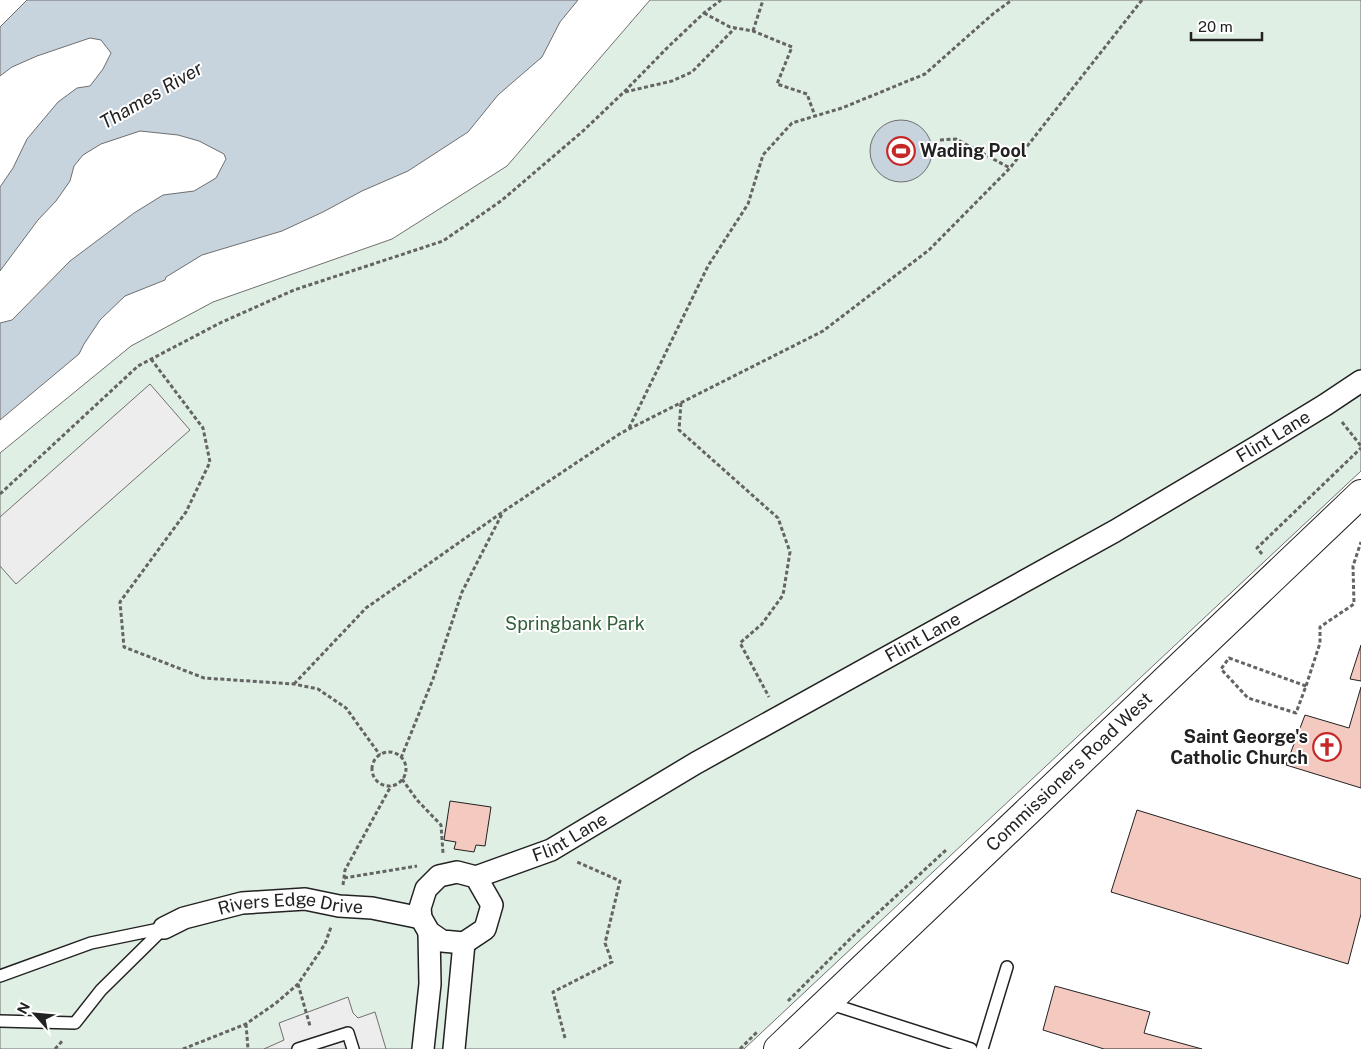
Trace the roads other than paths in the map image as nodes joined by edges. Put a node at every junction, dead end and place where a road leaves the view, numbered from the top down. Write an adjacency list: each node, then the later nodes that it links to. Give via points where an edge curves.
1 (1361, 381): 3 (street, Flint Lane, via 1116,531 696,763 551,850)
2 (1361, 494): 10 (main road, Commissioners Road West)
3 (476, 878): 4 (street, via 457,872 439,876 426,889 420,908); 6 (street, via 492,905 485,929)
4 (425, 925): 5 (street, Rivers Edge Drive, via 372,908 305,899 242,903 184,918); 6 (street, via 442,941); 14 (street, via 430,984)
5 (164, 928): 8 (lane, via 91,943); 11 (lane, via 101,990 75,1023)
6 (464, 943): 15 (street)
7 (1007, 967): 18 (lane)
8 (2, 975): 9 (lane)
9 (0, 986)
10 (826, 1003): 16 (main road, Commissioners Road West); 17 (lane)
11 (1, 1019)
12 (298, 1049): 13 (lane, via 348,1033)
13 (353, 1049)
14 (423, 1049)
15 (454, 1049)
16 (778, 1049)
17 (971, 1049)
18 (982, 1049)

